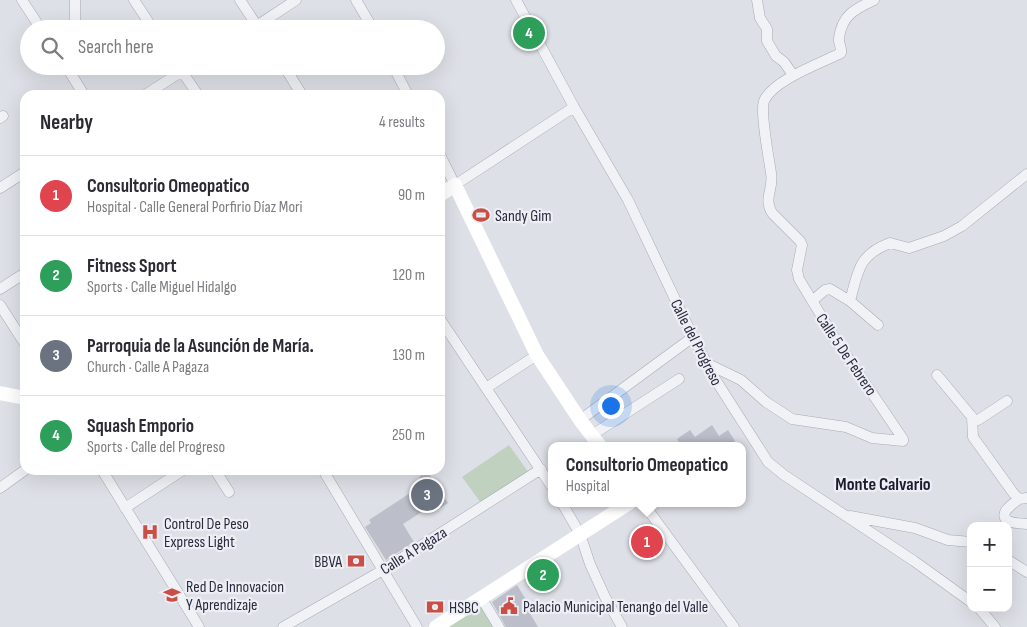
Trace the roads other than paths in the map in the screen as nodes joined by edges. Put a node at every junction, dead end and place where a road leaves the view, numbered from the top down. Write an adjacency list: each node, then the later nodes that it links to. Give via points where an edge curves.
1 (22, 0): 10 (street)
2 (75, 0): 11 (street)
3 (134, 0): 12 (street)
4 (240, 0): 13 (street)
5 (296, 0): 14 (street)
6 (356, 0): 15 (street)
7 (516, 0): 29 (street, Calle del Progreso)
8 (757, 0): 22 (street, via 760,18 767,28 767,42)
9 (874, 0): 22 (street, via 849,13 838,39 841,53)
10 (35, 20)
11 (75, 20)
12 (147, 20)
13 (251, 20)
14 (267, 20)
15 (368, 20)
16 (72, 75): 23 (street)
17 (74, 75): 23 (street)
18 (173, 75): 25 (street)
19 (187, 75): 26 (street)
20 (290, 75): 27 (street)
21 (398, 75): 28 (street)
22 (793, 75): 38 (street, Calle 5 De Febrero, via 776,86 764,101 772,183 767,198 772,213 800,241 802,248 797,274)
23 (74, 79): 24 (street)
24 (81, 90)
25 (152, 90)
26 (195, 90)
27 (299, 90)
28 (405, 90)
29 (574, 107): 33 (street); 44 (street, Calle del Progreso, via 628,200)
30 (445, 165): 33 (street)
31 (1027, 174): 39 (street, via 962,226 944,236 909,248 890,244 868,255 859,270)
32 (20, 175): 34 (street)
33 (455, 185): 35 (street); 45 (street)
34 (0, 188)
35 (445, 192)
36 (20, 276): 37 (street)
37 (0, 290)
38 (812, 301): 39 (street, via 830,289); 46 (street, Calle 5 De Febrero, via 903,441 872,438 846,427 792,419 741,380)
39 (850, 301): 41 (street)
40 (0, 305): 43 (street)
41 (878, 325)
42 (445, 327): 49 (street)
43 (20, 336)
44 (692, 337): 46 (street, Calle del Progreso); 53 (street)
45 (537, 355): 49 (street); 53 (street)
46 (706, 363): 70 (street, Calle del Progreso, via 768,462)
47 (937, 376): 54 (street)
48 (679, 379): 55 (street)
49 (486, 388): 56 (street)
50 (0, 393): 51 (street)
51 (20, 397)
52 (1007, 402): 54 (street)
53 (580, 420): 55 (street)
54 (973, 420): 65 (street, via 973,437)
55 (596, 440)
56 (541, 469): 62 (street); 75 (street, Calle A Pagaza)
57 (20, 474): 63 (street)
58 (105, 475): 69 (street)
59 (175, 475): 69 (street)
60 (218, 475): 64 (street)
61 (326, 475): 75 (street)
62 (548, 480)
63 (0, 488)
64 (230, 492)
65 (1023, 498): 71 (street, via 1007,508 1004,514 1008,521)
66 (564, 507): 72 (street)
67 (623, 507): 72 (street)
68 (646, 507): 86 (street)
69 (125, 508): 80 (street)
70 (847, 516): 73 (street); 78 (street, Calle del Progreso)
71 (1027, 524)
72 (580, 534): 77 (street); 85 (street, via 590,564)
73 (967, 542)
74 (1012, 563): 76 (street)
75 (383, 570): 81 (street, Calle A Pagaza); 82 (street)
76 (1027, 572)
77 (482, 599): 83 (street); 84 (street)
78 (967, 599)
79 (982, 612): 87 (street)
80 (199, 627)
81 (283, 627)
82 (417, 627)
83 (436, 627)
84 (499, 627)
85 (622, 627)
86 (734, 627)
87 (995, 627)

